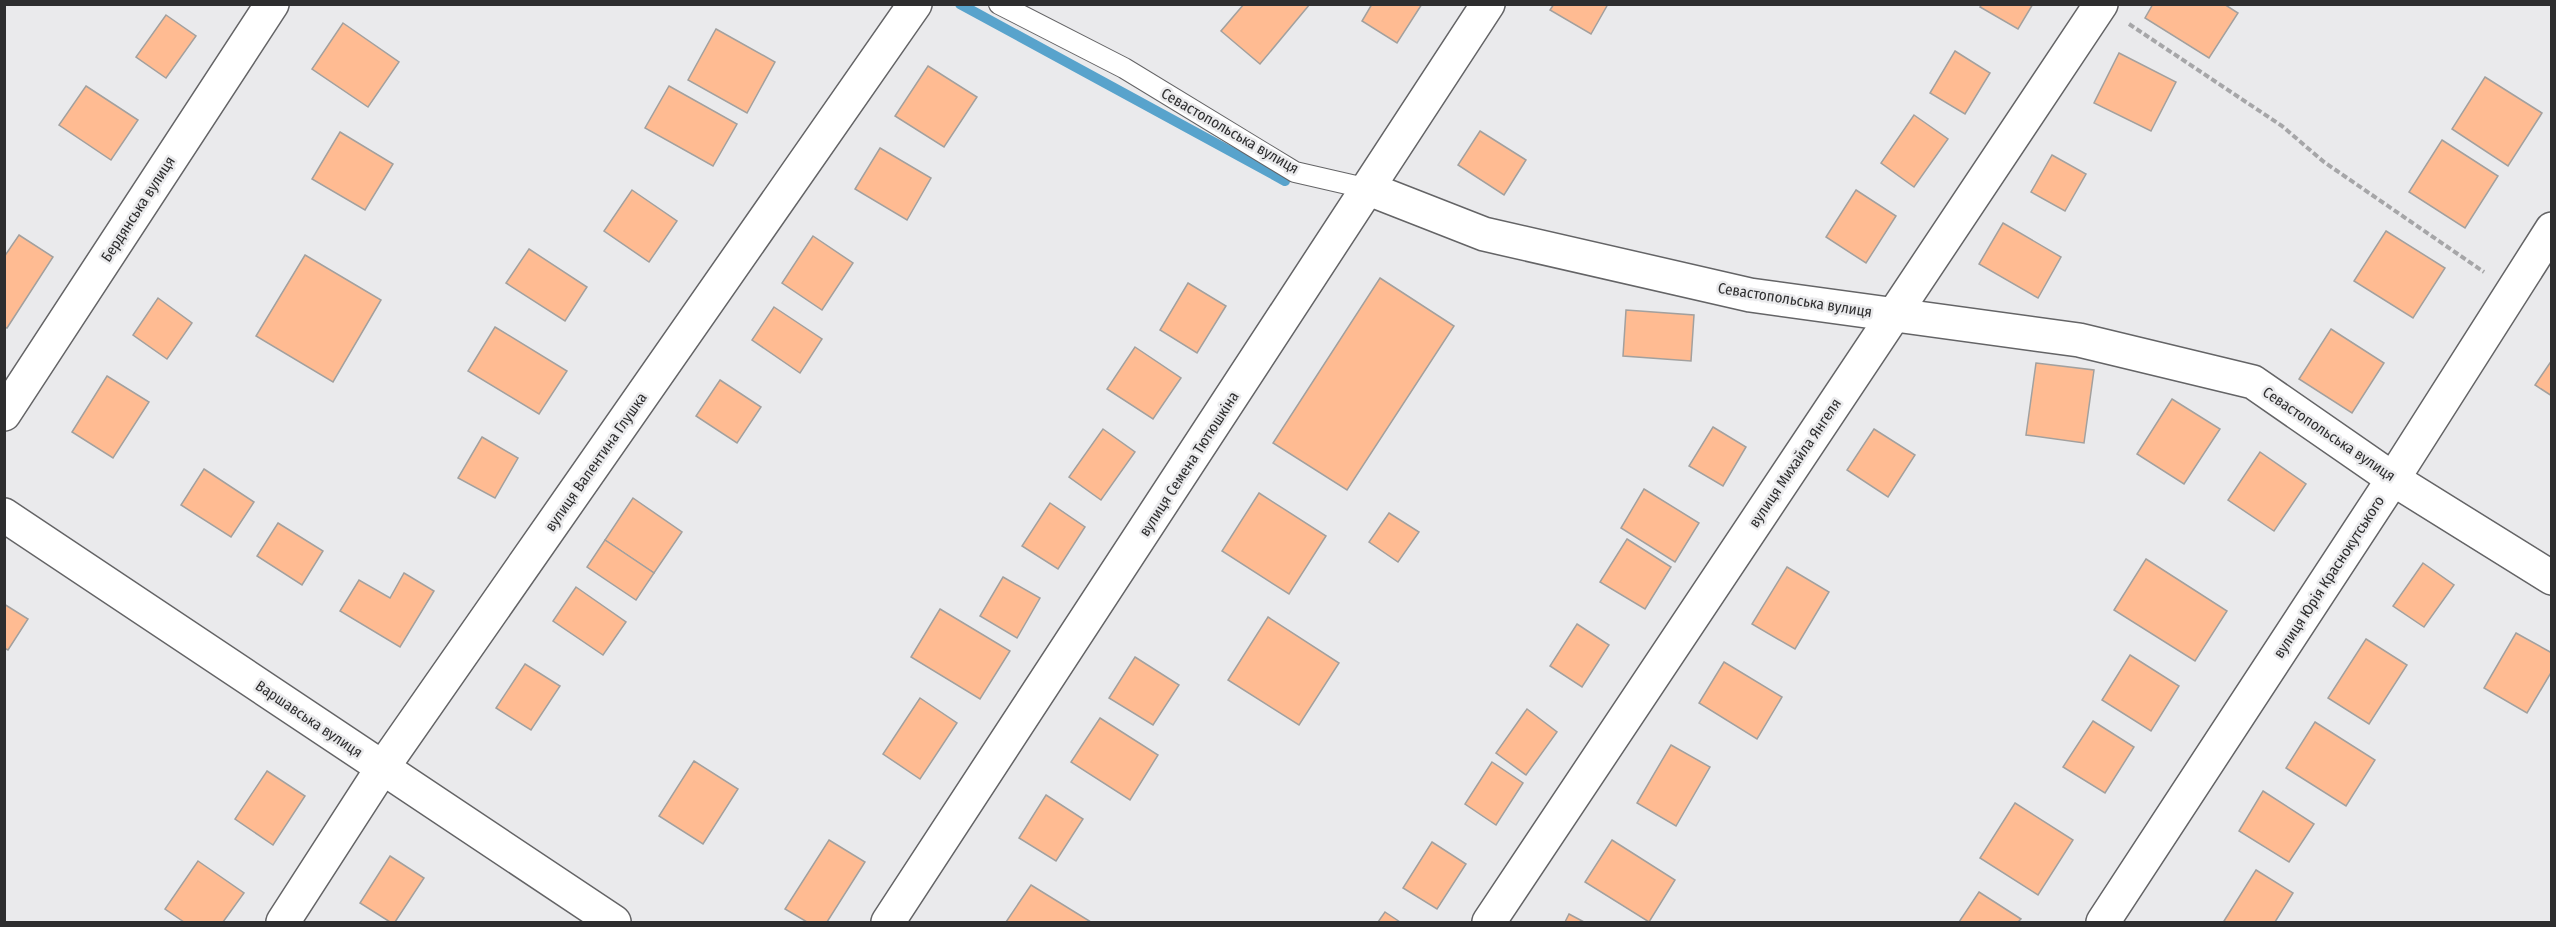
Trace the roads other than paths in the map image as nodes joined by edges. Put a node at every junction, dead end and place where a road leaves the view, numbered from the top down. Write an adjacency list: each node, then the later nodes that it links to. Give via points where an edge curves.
1 (272, 4): 9 (street, Бердянська вулиця)
2 (915, 4): 13 (street, вулиця Валентина Глушка)
3 (999, 4): 6 (lane, Севастопольська вулиця, via 1124,68 1295,172)
4 (1488, 4): 6 (street, вулиця Семена Тютюшкіна)
5 (2101, 5): 8 (street, вулиця Михайла Янгеля)
6 (1369, 189): 8 (street, Севастопольська вулиця, via 1484,234 1750,295); 16 (street, вулиця Семена Тютюшкіна)
7 (2552, 229): 10 (street, вулиця Юрія Краснокутського)
8 (1893, 315): 10 (street, Севастопольська вулиця, via 2079,340 2253,382); 17 (street, вулиця Михайла Янгеля)
9 (4, 414)
10 (2393, 479): 12 (street, Севастопольська вулиця); 18 (street, вулиця Юрія Краснокутського)
11 (4, 515): 13 (street, Варшавська вулиця)
12 (2552, 578)
13 (383, 767): 14 (street, вулиця Валентина Глушка); 15 (street, Варшавська вулиця)
14 (283, 922)
15 (614, 922)
16 (888, 922)
17 (1489, 922)
18 (2103, 922)

